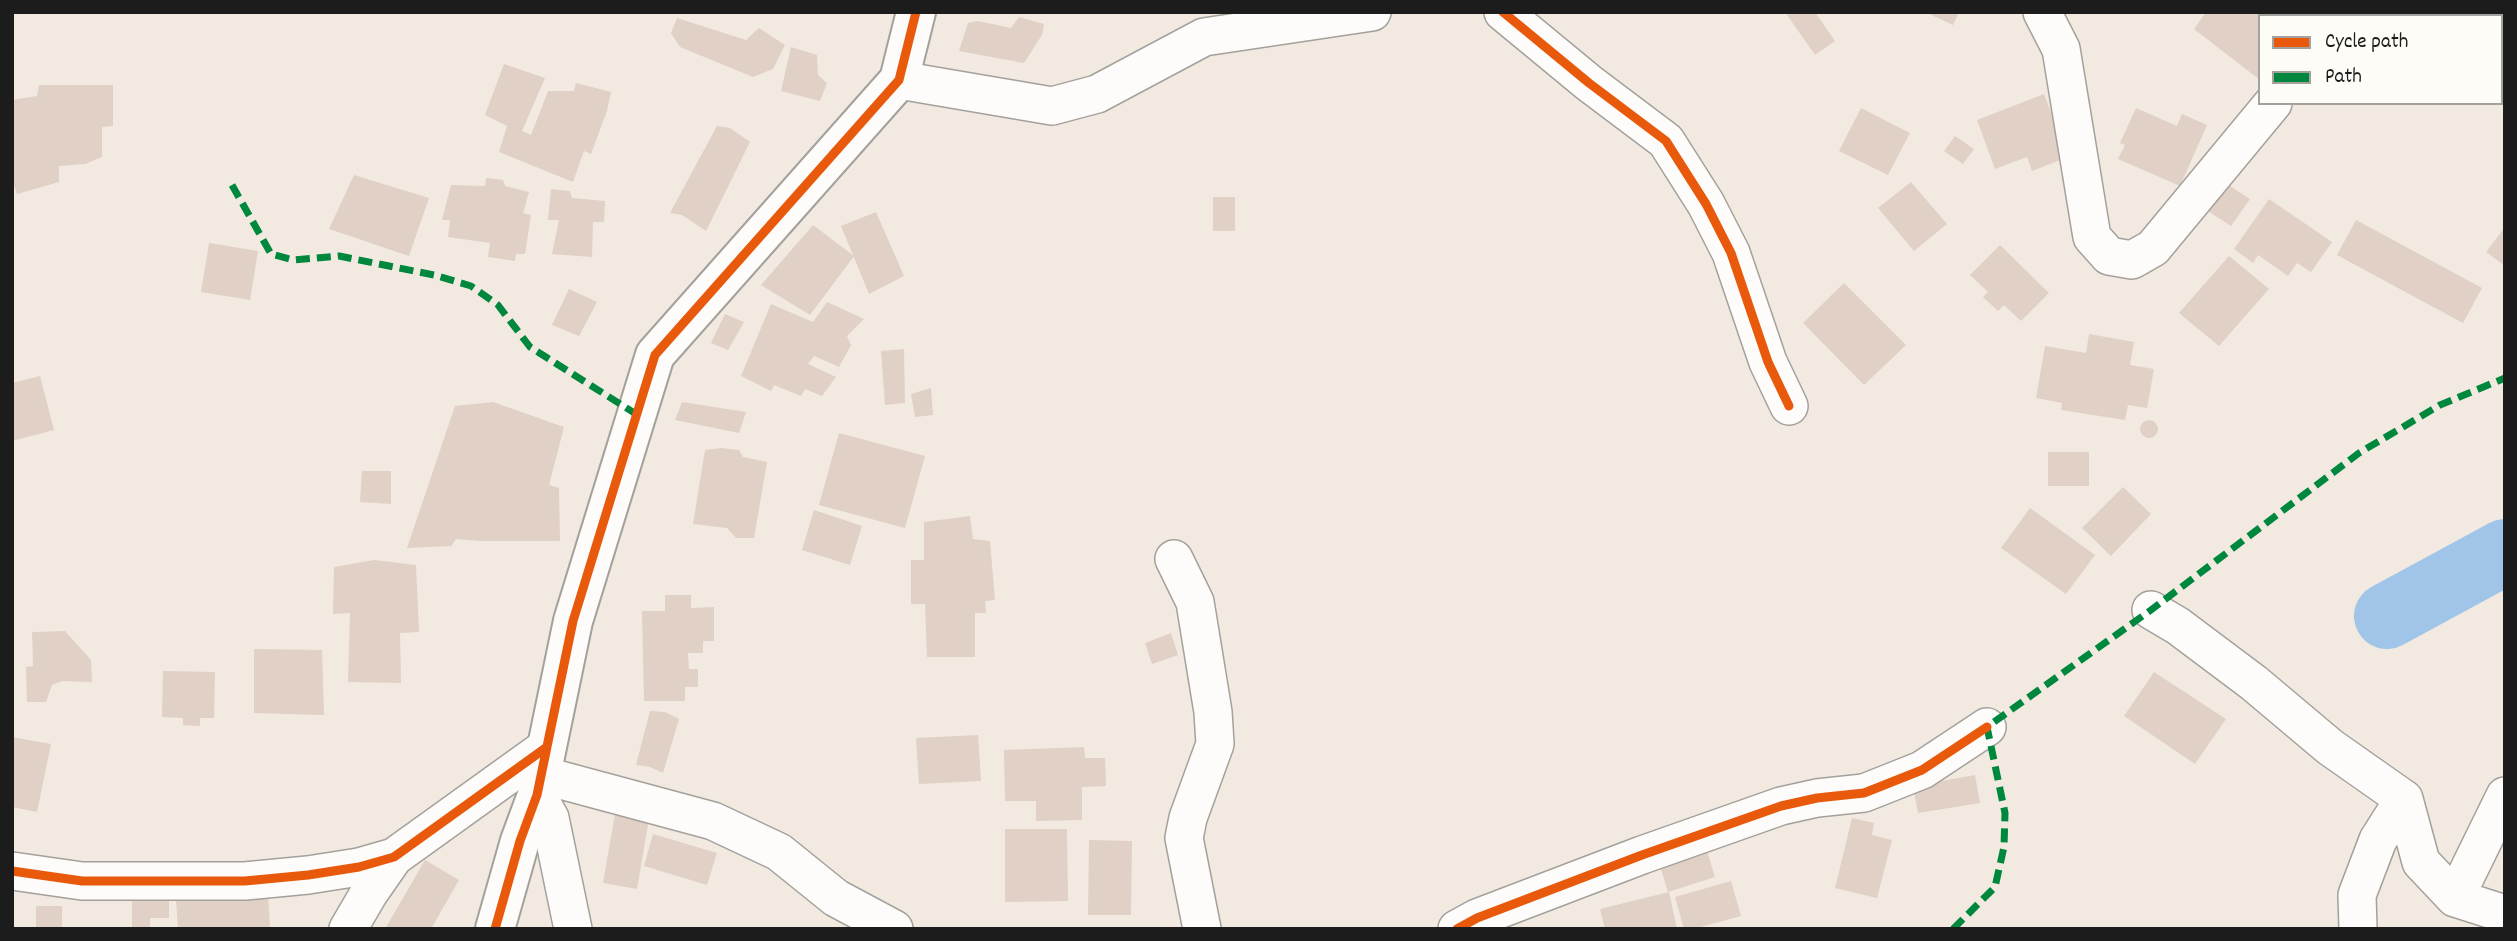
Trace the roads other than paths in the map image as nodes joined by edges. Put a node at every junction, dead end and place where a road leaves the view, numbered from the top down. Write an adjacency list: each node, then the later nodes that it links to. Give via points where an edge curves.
1 (916, 12): 5 (street)
2 (1372, 12): 5 (street, via 1204,37 1097,94 1052,106)
3 (1503, 12): 7 (street, via 1666,142 1731,253 1768,362)
4 (2042, 12): 6 (street, via 2062,49 2092,237 2109,256 2132,260 2153,248)
5 (899, 80): 11 (street, via 655,355 573,621)
6 (2271, 105)
7 (1789, 406)
8 (1174, 559): 22 (street, via 1195,602 1214,723 1215,744 1184,838)
9 (2151, 610): 13 (street, via 2189,634 2330,747)
10 (1987, 727): 23 (street, via 1922,770 1864,793 1781,806 1642,855)
11 (542, 772): 14 (street); 19 (street); 20 (street); 21 (street, via 713,821 779,852 836,898)
12 (2505, 796): 16 (street)
13 (2404, 799): 16 (street, via 2421,862); 24 (street, via 2378,839 2357,895)
14 (394, 857): 15 (street, via 359,867 245,881 82,881); 18 (street)
15 (12, 871)
16 (2455, 898): 17 (street)
17 (2505, 914)
18 (348, 929)
19 (495, 929)
20 (573, 929)
21 (894, 929)
22 (1202, 929)
23 (1457, 929)
24 (2358, 929)

